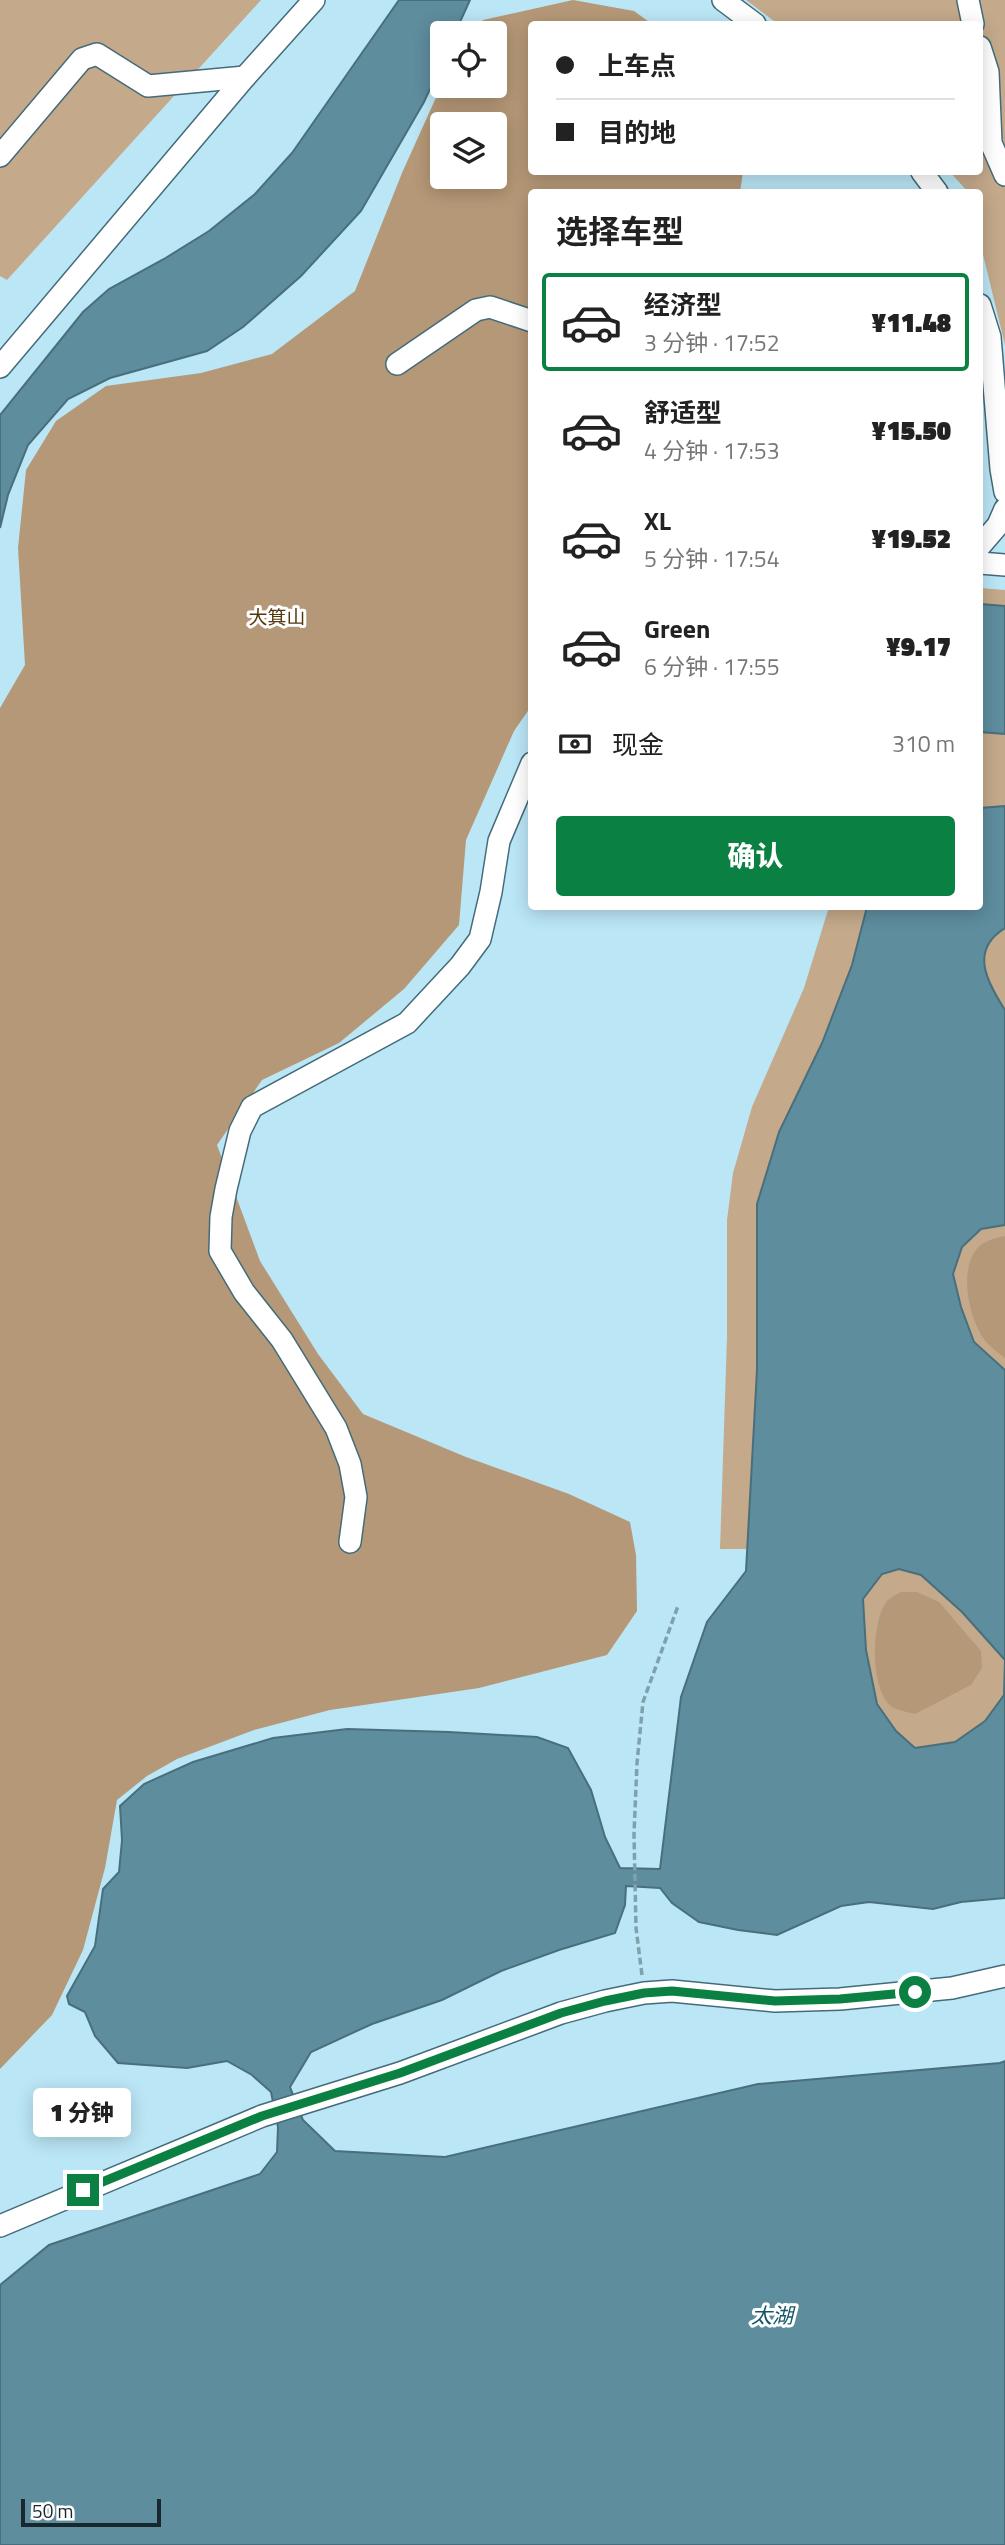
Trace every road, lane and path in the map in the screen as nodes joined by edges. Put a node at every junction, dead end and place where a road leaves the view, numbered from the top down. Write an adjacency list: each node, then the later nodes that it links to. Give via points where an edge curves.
1 (314, 0): 7 (street)
2 (723, 0): 4 (street)
3 (968, 0): 5 (street)
4 (751, 21)
5 (972, 21)
6 (983, 56): 9 (street, via 988,72 991,143)
7 (245, 77): 8 (street, via 148,86 97,54 82,60); 13 (street)
8 (0, 156)
9 (1005, 174)
10 (983, 316): 14 (street)
11 (528, 320): 12 (street, via 491,307 476,310)
12 (397, 364)
13 (0, 367)
14 (1005, 492)
15 (1005, 509): 16 (street)
16 (983, 542)
17 (983, 563): 18 (street)
18 (1005, 565)
19 (528, 773): 20 (street, via 499,842 480,939 408,1023 252,1107 240,1131 226,1189 220,1251 336,1428 356,1497)
20 (350, 1542)
21 (678, 1606): 23 (path, via 643,1702 637,1762 636,1927)
22 (1005, 1976): 23 (street, via 952,1988 840,1999 775,2001 672,1991)
23 (644, 1993): 24 (street, via 561,2013 400,2073 262,2116)
24 (0, 2226)

